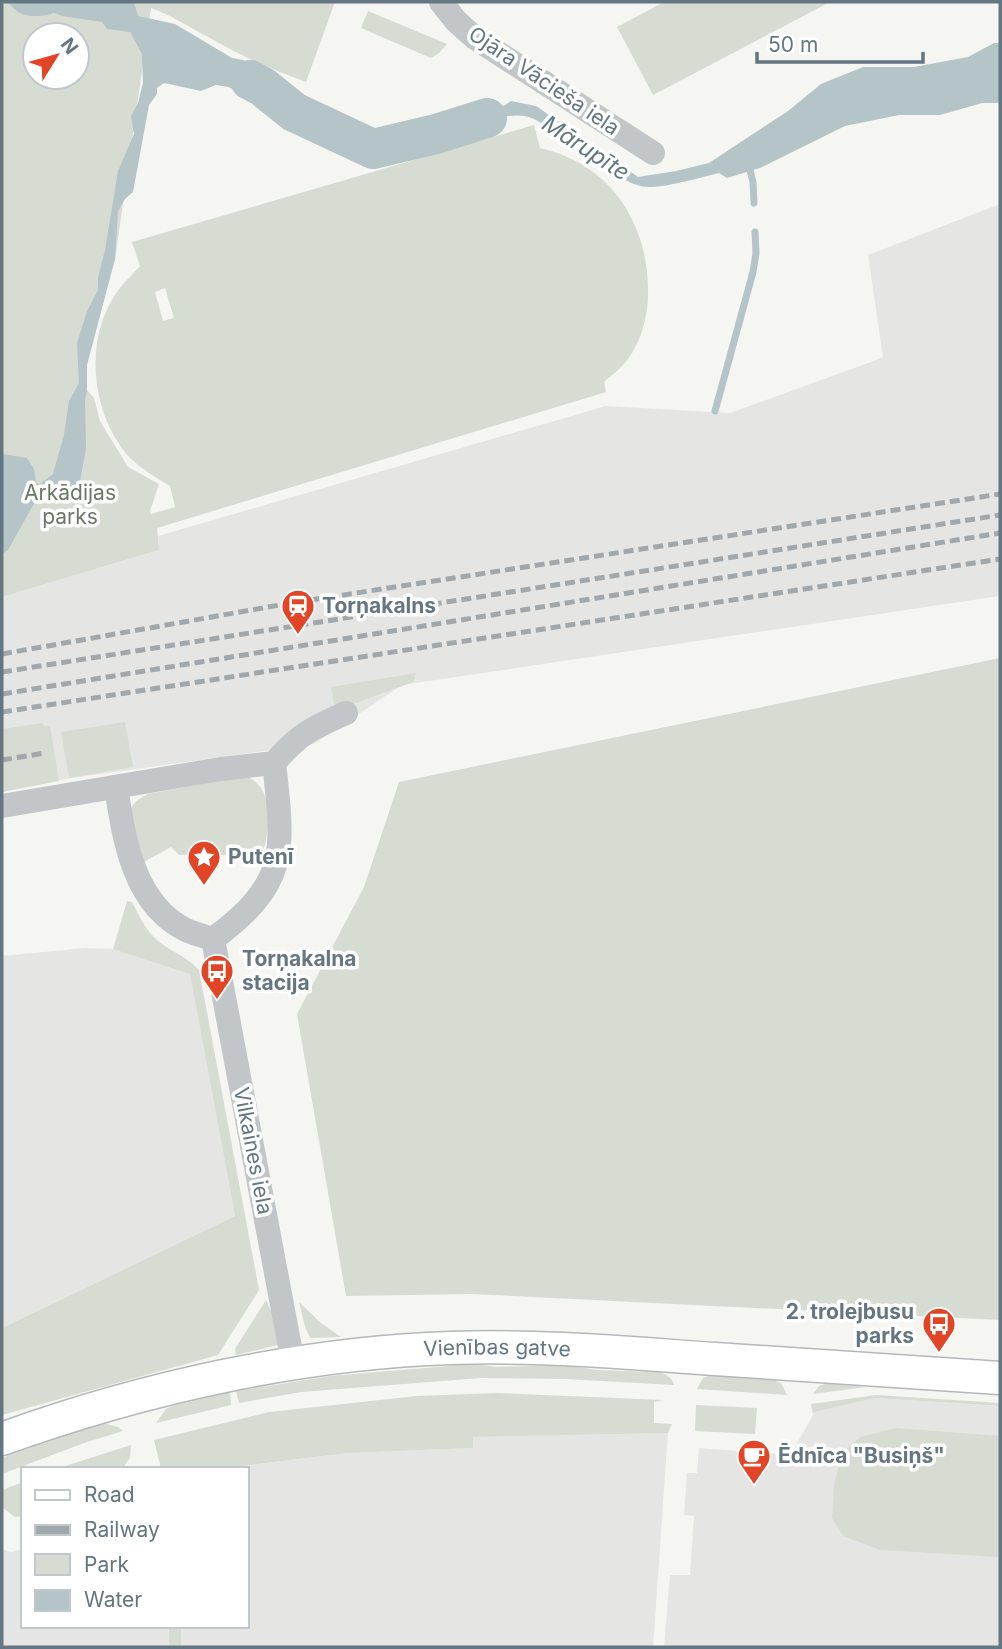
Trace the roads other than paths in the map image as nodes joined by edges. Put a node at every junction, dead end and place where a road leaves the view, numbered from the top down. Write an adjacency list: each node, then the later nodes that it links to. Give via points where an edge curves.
1 (441, 2): 2 (street, Ojāra Vācieša iela, via 475,38)
2 (653, 153)
3 (346, 713): 4 (street, via 304,732)
4 (274, 763): 5 (street); 7 (street, via 281,822 278,856 266,889)
5 (116, 787): 6 (street); 7 (street, via 125,845 138,879 156,906 185,929)
6 (2, 806)
7 (213, 939): 8 (street, Vilkaines iela)
8 (293, 1363): 9 (main road, Vienības gatve, via 450,1348 552,1347); 10 (main road, Vienības gatve, via 147,1394)
9 (1000, 1378)
10 (2, 1439)

